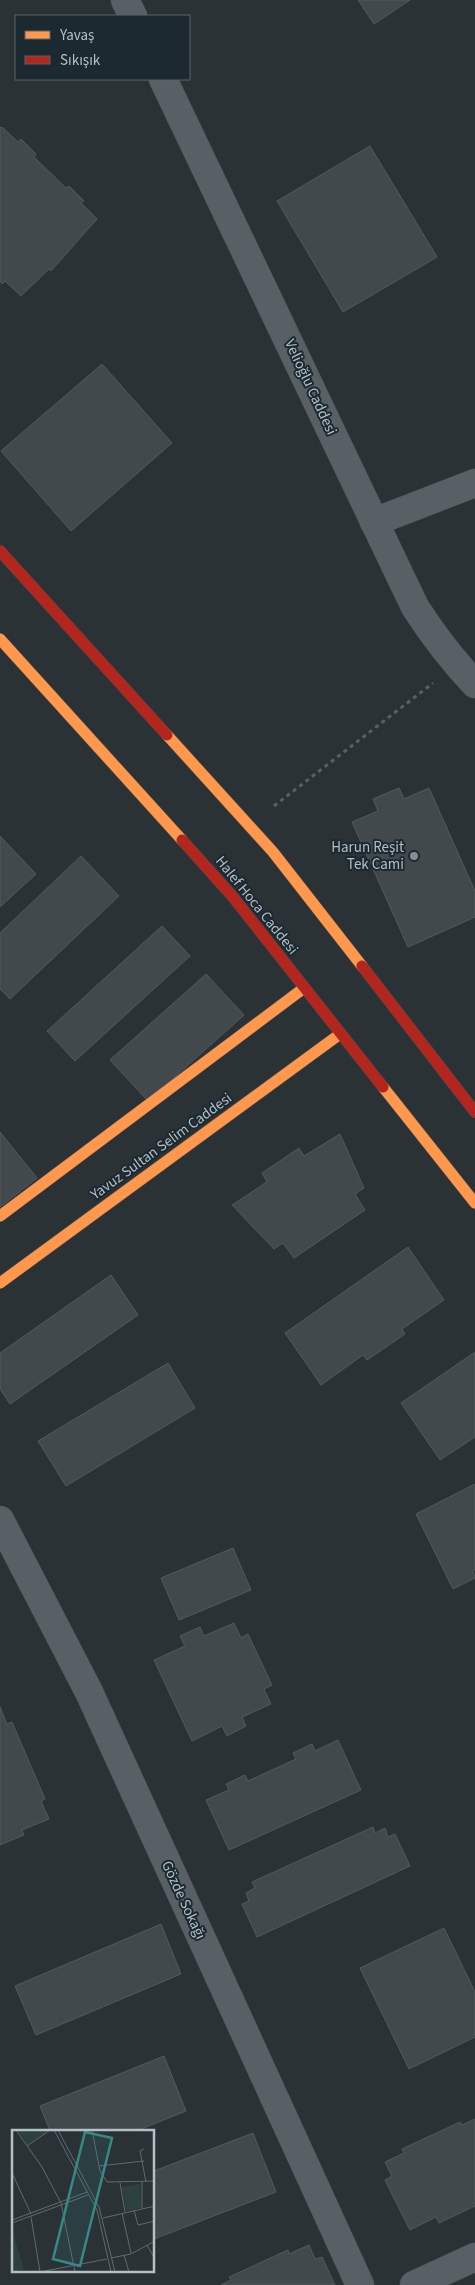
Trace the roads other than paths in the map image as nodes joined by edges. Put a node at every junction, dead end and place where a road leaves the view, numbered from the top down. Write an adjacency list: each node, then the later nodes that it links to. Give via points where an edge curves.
1 (125, 0): 2 (street)
2 (132, 15)
3 (163, 80): 5 (street, Velioğlu Caddesi)
4 (475, 483): 5 (street)
5 (374, 522): 8 (street, Velioğlu Caddesi, via 415,607 456,665)
6 (0, 552): 11 (main road, via 273,852)
7 (0, 640): 9 (main road, Halef Hoca Caddesi, via 234,896)
8 (475, 684)
9 (304, 988): 10 (main road, Halef Hoca Caddesi); 13 (main road)
10 (340, 1034): 12 (main road, Halef Hoca Caddesi); 14 (main road, Yavuz Sultan Selim Caddesi)
11 (475, 1112)
12 (475, 1203)
13 (0, 1216)
14 (0, 1282)
15 (0, 1520): 17 (street, Gözde Sokağı, via 90,1692)
16 (475, 2257): 18 (street)
17 (360, 2285)
18 (414, 2285)

